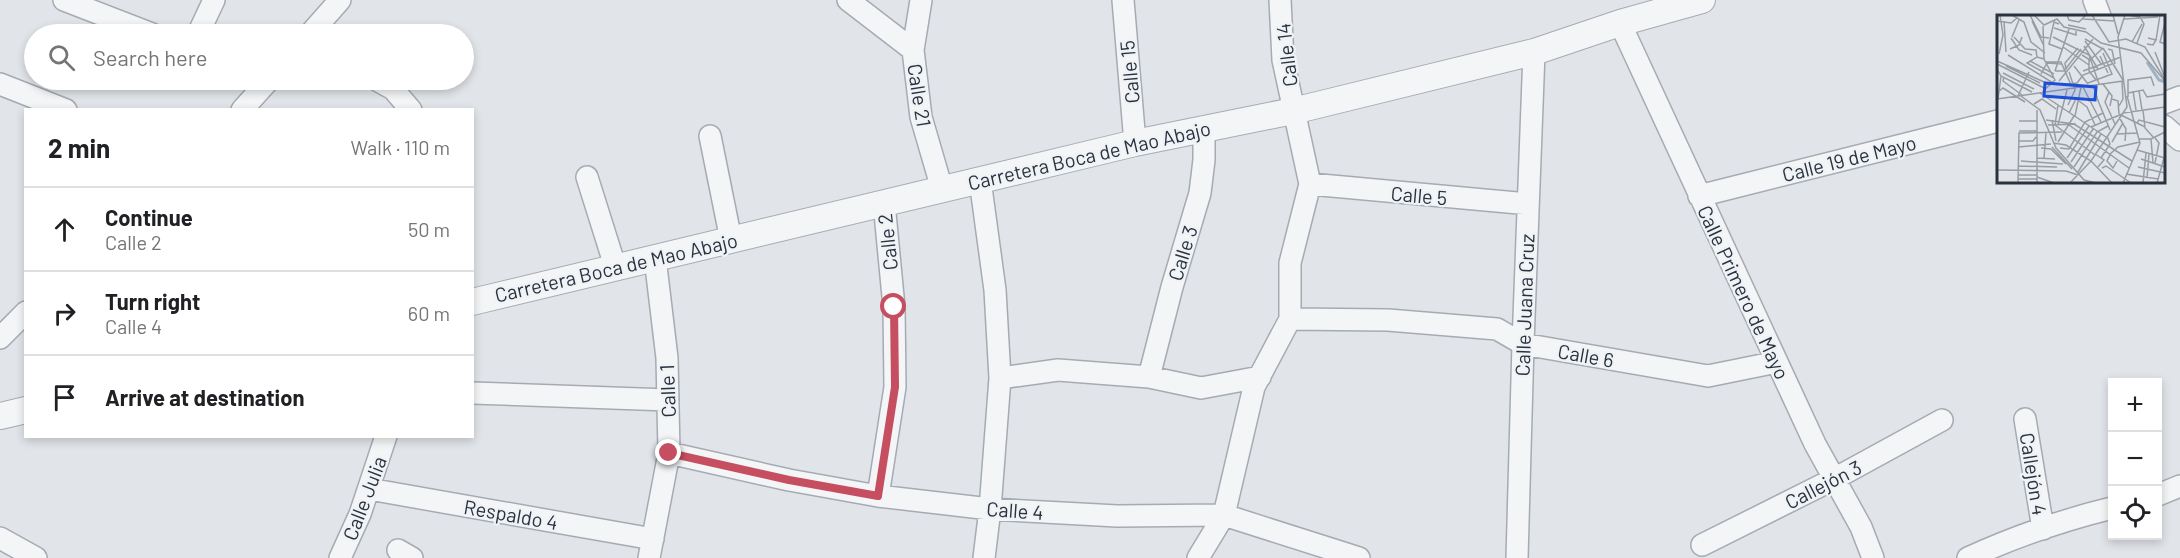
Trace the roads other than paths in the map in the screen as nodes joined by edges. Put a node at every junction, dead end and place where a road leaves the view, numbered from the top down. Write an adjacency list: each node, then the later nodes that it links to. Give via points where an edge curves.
1 (64, 0): 11 (street)
2 (214, 0): 12 (street)
3 (340, 0): 13 (street)
4 (848, 0): 15 (street)
5 (921, 0): 15 (street, Calle 21)
6 (1123, 0): 31 (street, Calle 15)
7 (1280, 0): 25 (street, Calle 14, via 1283,60)
8 (1702, 0): 14 (street, Carretera Boca de Mao Abajo)
9 (2094, 0): 10 (street)
10 (2100, 15)
11 (126, 24)
12 (203, 24)
13 (318, 24)
14 (1620, 24): 16 (street, Carretera Boca de Mao Abajo); 36 (street, Calle Primero de Mayo)
15 (913, 50): 35 (street, Calle 21, via 921,117)
16 (1534, 52): 25 (street, Carretera Boca de Mao Abajo); 38 (street, Calle Juana Cruz)
17 (0, 84): 22 (street)
18 (259, 90): 23 (street)
19 (394, 90): 24 (street)
20 (2180, 98): 21 (street)
21 (2165, 102)
22 (61, 108)
23 (244, 108)
24 (409, 108)
25 (1293, 111): 28 (street, Carretera Boca de Mao Abajo); 34 (street, Calle 14)
26 (1997, 121): 36 (street, Calle 19 de Mayo)
27 (2165, 128): 30 (street)
28 (1203, 129): 31 (street, Carretera Boca de Mao Abajo); 48 (street, Calle 3, via 1200,193)
29 (710, 136): 39 (street)
30 (2180, 140)
31 (1135, 143): 33 (street, Carretera Boca de Mao Abajo)
32 (587, 177): 41 (street)
33 (980, 180): 35 (street, Carretera Boca de Mao Abajo); 50 (street, via 995,290)
34 (1310, 184): 38 (street, Calle 5); 44 (street, via 1290,263)
35 (942, 189): 37 (street, Carretera Boca de Mao Abajo)
36 (1700, 196): 47 (street, Calle Primero de Mayo)
37 (884, 203): 39 (street, Carretera Boca de Mao Abajo); 63 (street, Calle 2, via 894,307 895,387)
38 (1528, 204): 46 (street, Calle Juana Cruz)
39 (731, 240): 40 (street, Carretera Boca de Mao Abajo)
40 (655, 258): 41 (street, Carretera Boca de Mao Abajo); 52 (street, Calle 1)
41 (615, 266): 42 (street, Carretera Boca de Mao Abajo)
42 (474, 301)
43 (24, 314): 45 (street)
44 (1290, 319): 46 (street, Calle 6, via 1388,320 1497,328); 49 (street)
45 (0, 338)
46 (1523, 344): 47 (street, Calle 6, via 1708,376); 76 (street, Calle Juana Cruz)
47 (1777, 362): 59 (street, Calle Primero de Mayo)
48 (1149, 376): 49 (street, via 1201,388); 50 (street, via 1058,370)
49 (1260, 377): 66 (street, via 1254,387)
50 (1000, 378): 64 (street)
51 (474, 393): 52 (street)
52 (668, 400): 58 (street, Calle 1)
53 (24, 410): 54 (street)
54 (0, 416)
55 (2025, 419): 67 (street, Callejón 4)
56 (1941, 420): 59 (street, Callejón 3)
57 (385, 438): 61 (street, Calle Julia)
58 (669, 453): 63 (street, Calle 4); 70 (street, Calle 1)
59 (1834, 479): 69 (street, Callejón 3); 77 (street, Calle Primero de Mayo)
60 (2180, 486): 62 (street)
61 (369, 489): 70 (street, Respaldo 4); 72 (street, Calle Julia)
62 (2162, 493)
63 (878, 496): 64 (street, Calle 4)
64 (990, 509): 66 (street, Calle 4, via 1117,516); 73 (street)
65 (2108, 509): 67 (street)
66 (1224, 515): 74 (street); 75 (street, Calle 4)
67 (2043, 529): 78 (street)
68 (0, 538): 71 (street)
69 (1702, 544)
70 (651, 548)
71 (36, 558)
72 (340, 558)
73 (984, 558)
74 (1198, 558)
75 (1359, 558)
76 (1517, 558)
77 (1873, 558)
78 (1968, 558)

